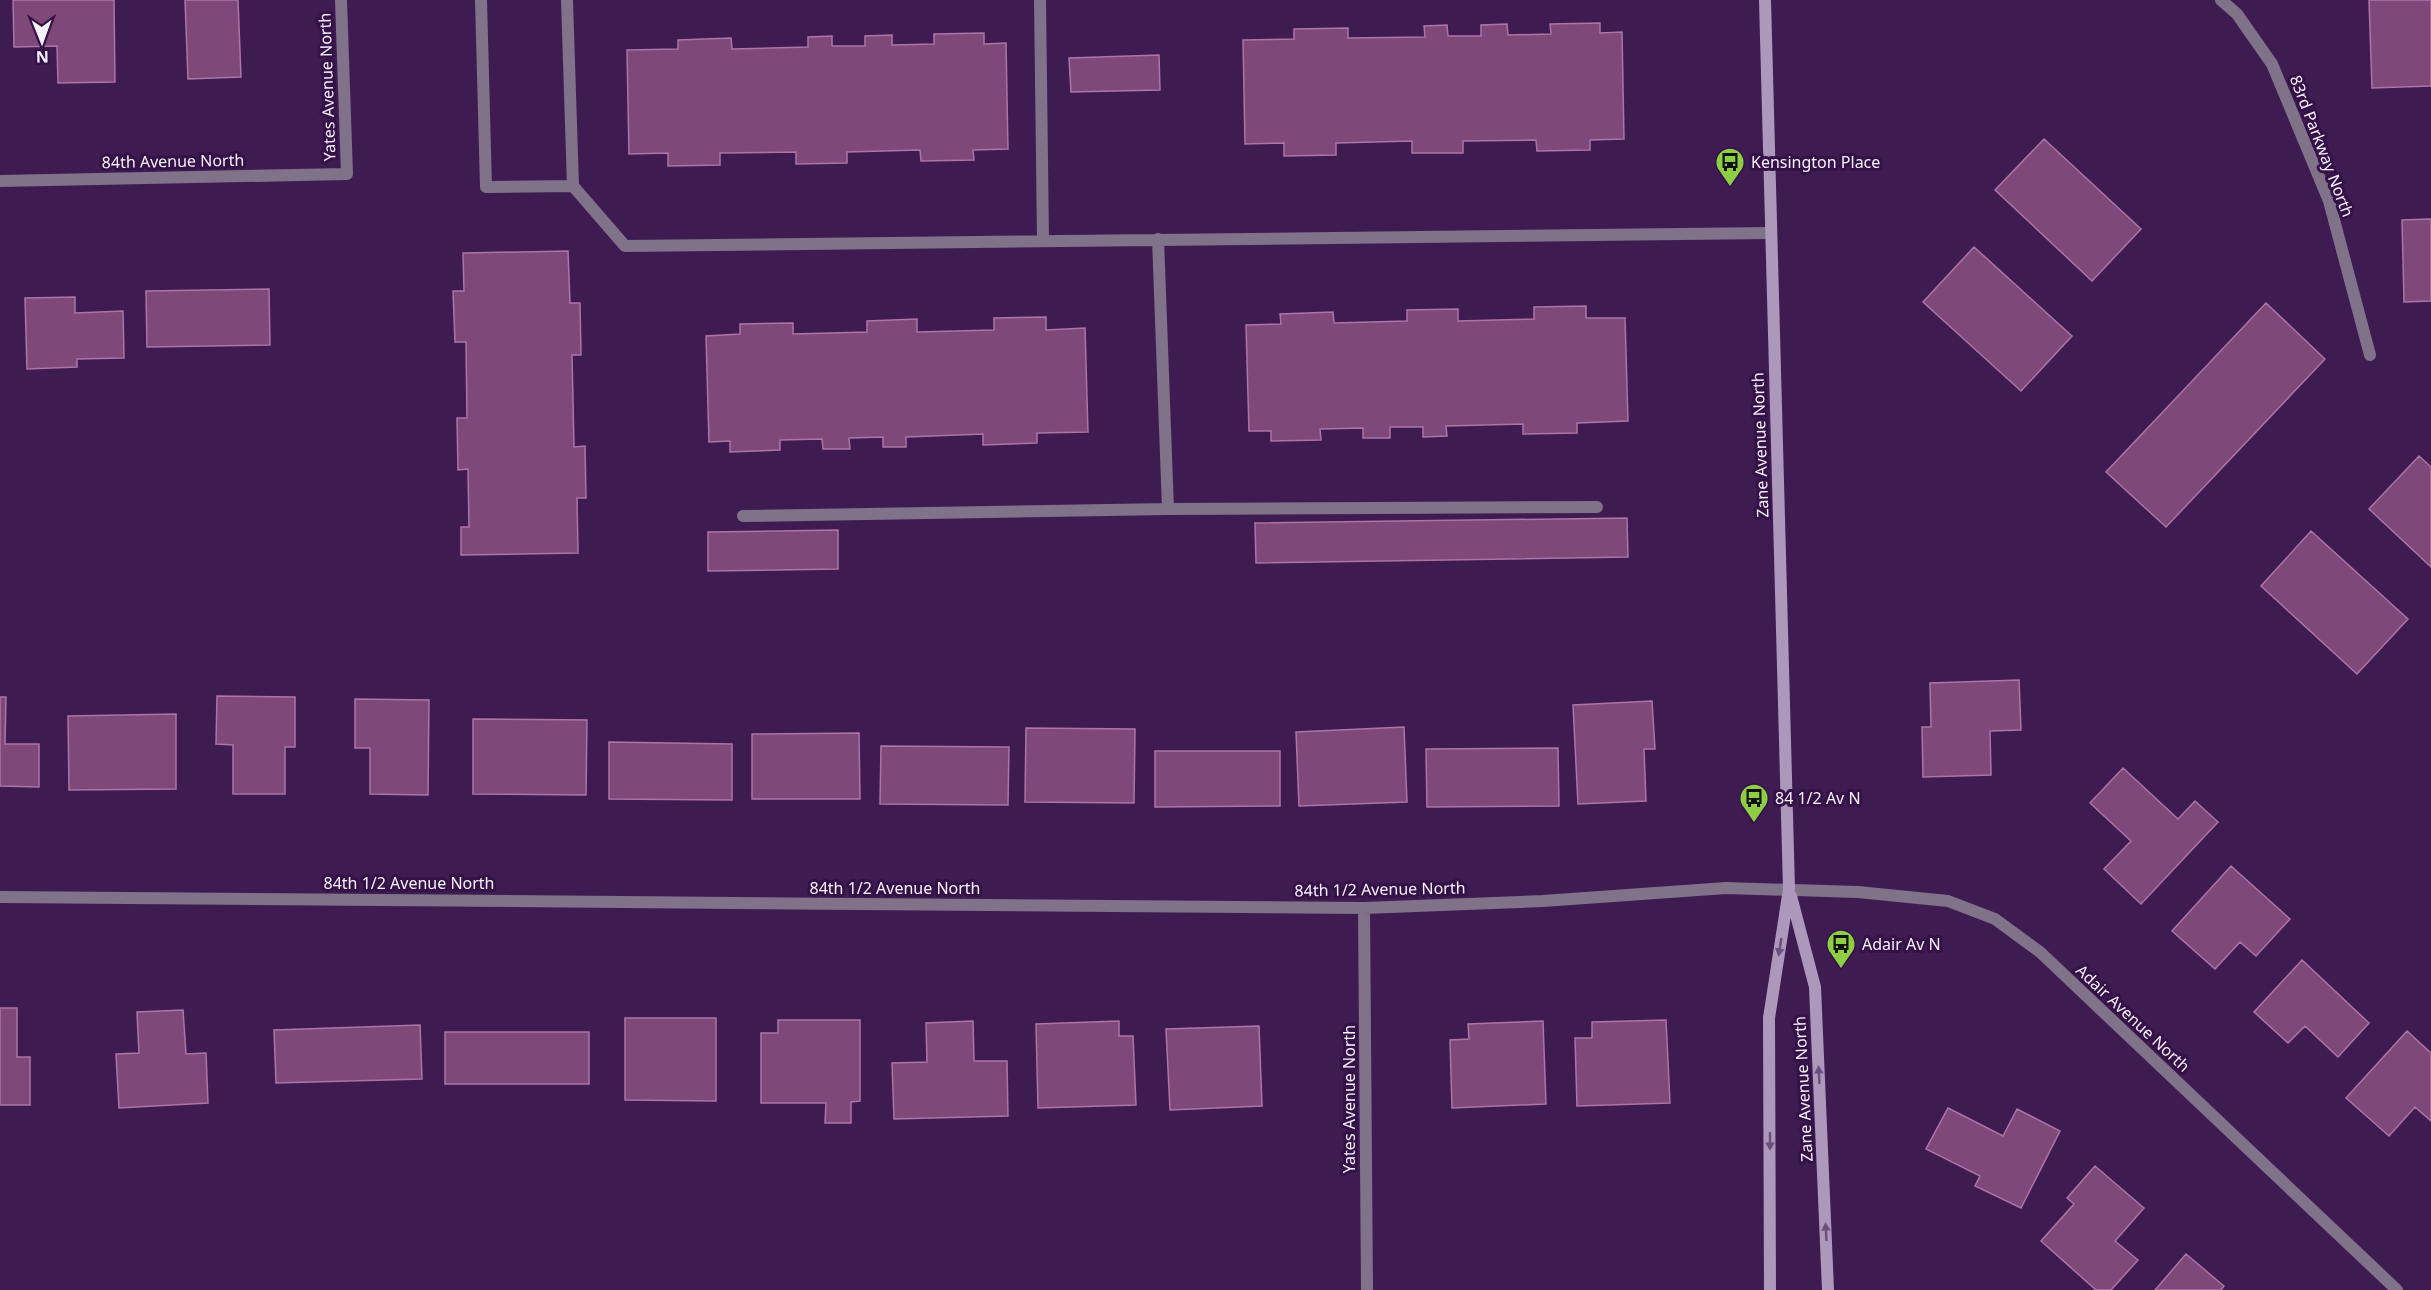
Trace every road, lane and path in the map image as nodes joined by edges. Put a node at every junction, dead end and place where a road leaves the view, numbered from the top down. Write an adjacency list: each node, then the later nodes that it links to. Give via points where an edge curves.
1 (341, 0): 7 (street, Yates Avenue North)
2 (481, 0): 9 (street, via 486,187)
3 (567, 0): 9 (street)
4 (1040, 0): 12 (street)
5 (1765, 0): 10 (main road, Zane Avenue North)
6 (2221, 0): 13 (street, 83rd Parkway North, via 2237,14 2277,74 2329,201)
7 (346, 174): 8 (street, 84th Avenue North)
8 (0, 181)
9 (573, 186): 12 (street, via 624,246)
10 (1771, 233): 11 (street); 17 (main road, Zane Avenue North)
11 (1158, 239): 12 (street); 15 (street)
12 (1043, 240)
13 (2370, 355)
14 (1597, 507): 15 (street)
15 (1168, 509): 16 (street)
16 (743, 516)
17 (1789, 889): 19 (street, 84th 1/2 Avenue North, via 1726,888 1531,902); 21 (main road, Zane Avenue North, one-way to 21, via 1769,1018); 22 (main road, Zane Avenue North, one-way to 17, via 1815,987); 23 (street, Adair Avenue North, via 1948,901 1995,919 2040,952)
18 (0, 897): 19 (street, 84th 1/2 Avenue North)
19 (1364, 908): 20 (street, Yates Avenue North)
20 (1367, 1290)
21 (1770, 1290)
22 (1828, 1290)
23 (2397, 1290)

